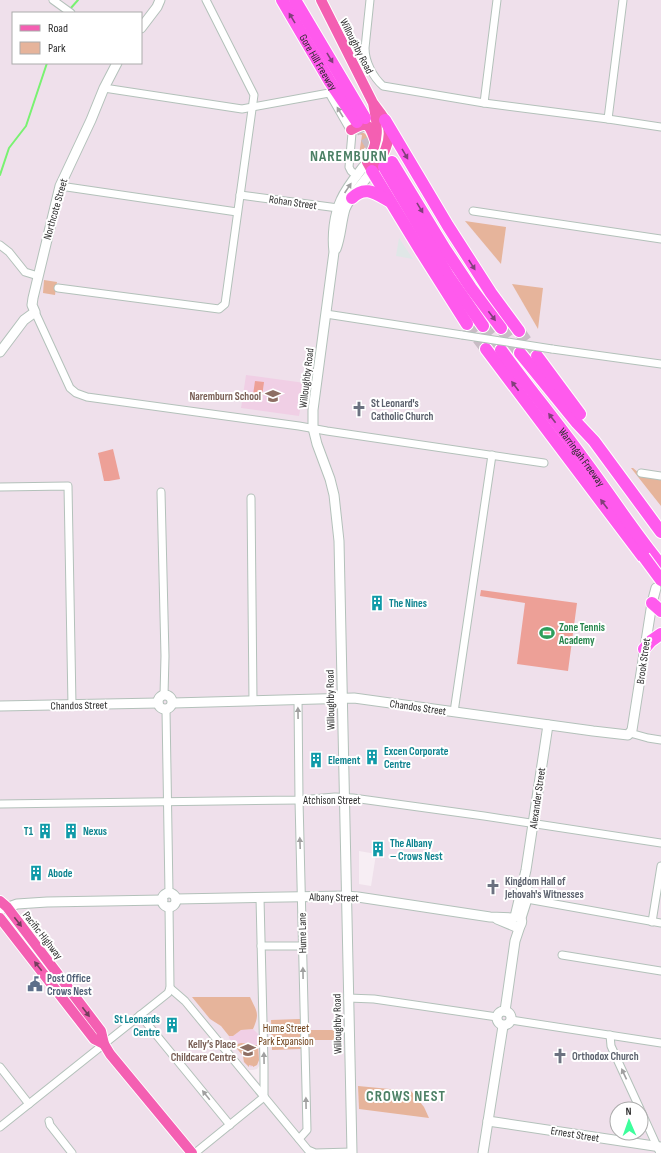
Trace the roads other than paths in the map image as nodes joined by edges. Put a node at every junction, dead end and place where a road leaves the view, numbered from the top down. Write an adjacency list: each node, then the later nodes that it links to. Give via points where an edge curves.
1 (53, 0): 10 (street)
2 (160, 0): 11 (street)
3 (206, 0): 16 (street, via 254,95)
4 (282, 0): 19 (highway, Gore Hill Freeway, one-way to 4, via 330,82)
5 (295, 0): 19 (highway, Gore Hill Freeway, one-way to 19)
6 (321, 0): 14 (main road, Willoughby Road)
7 (370, 0): 15 (street, via 365,55 376,78 383,86)
8 (497, 0): 15 (street)
9 (623, 0): 17 (street)
10 (70, 12)
11 (142, 27)
12 (116, 64): 13 (street, Northcote Street)
13 (104, 88): 16 (street, via 242,109); 24 (street, Northcote Street)
14 (373, 103): 18 (main road, Willoughby Road); 21 (main road, Willoughby Road, via 377,128)
15 (484, 103): 17 (street)
16 (253, 107): 19 (street, one-way to 16, via 329,94); 25 (street)
17 (608, 119): 20 (street)
18 (385, 120): 22 (main road, Willoughby Road, via 388,129 386,145); 40 (highway, one-way to 40, via 448,226)
19 (358, 123): 21 (main road, via 371,130); 23 (street, via 352,136 349,167)
20 (661, 127)
21 (376, 143): 22 (main road, Willoughby Road)
22 (379, 166): 23 (street, Willoughby Road); 26 (street, Willoughby Road); 27 (highway); 37 (highway); 38 (highway, one-way to 38)
23 (357, 176): 28 (street, Willoughby Road, one-way to 23, via 343,197)
24 (60, 186): 30 (street); 33 (street, Northcote Street)
25 (240, 195): 28 (street, Rohan Street); 30 (street)
26 (352, 198): 27 (highway, via 360,192 369,191); 28 (street, Willoughby Road)
27 (390, 201): 39 (highway, via 446,291)
28 (342, 209): 36 (street, Willoughby Road, via 333,238 334,252)
29 (473, 211): 31 (street)
30 (237, 212): 34 (street, via 225,304 219,309)
31 (661, 239)
32 (0, 245): 33 (street, via 25,272)
33 (38, 276): 35 (street, Northcote Street, via 32,298)
34 (58, 288)
35 (35, 312): 43 (street, via 24,320); 47 (street, via 70,388 76,393 87,397)
36 (326, 314): 39 (street); 47 (street, Willoughby Road, via 313,410)
37 (483, 326)
38 (501, 328)
39 (465, 329): 46 (street, bridge, via 552,348)
40 (519, 331)
41 (486, 349): 57 (highway, one-way to 41)
42 (501, 350): 57 (highway, Warringah Freeway, one-way to 42, via 582,456)
43 (0, 352)
44 (520, 353): 48 (highway, Warringah Freeway)
45 (537, 356): 48 (highway, via 593,431)
46 (661, 364)
47 (313, 428): 49 (street); 65 (street, Willoughby Road, via 333,489 335,503 339,541)
48 (594, 441): 56 (highway, Warringah Freeway)
49 (492, 455): 50 (street); 73 (street)
50 (544, 463)
51 (641, 472): 52 (street)
52 (661, 476)
53 (0, 487): 70 (street, via 68,486)
54 (161, 492): 64 (street)
55 (251, 498): 67 (street)
56 (659, 529)
57 (646, 553): 58 (highway, Warringah Freeway); 59 (highway, bridge)
58 (661, 565)
59 (658, 584): 60 (street, Brook Street)
60 (652, 603): 61 (highway); 63 (street, Brook Street)
61 (661, 612)
62 (661, 634): 63 (highway)
63 (644, 649): 75 (street, Brook Street)
64 (164, 695): 68 (street); 69 (street, via 170,697)
65 (342, 698): 66 (street, Chandos Street); 73 (street, Chandos Street); 77 (street, Willoughby Road)
66 (298, 699): 67 (street, Chandos Street); 78 (street, Hume Lane, one-way to 66)
67 (253, 700): 69 (street, Chandos Street)
68 (158, 703): 70 (street, Chandos Street); 72 (street)
69 (173, 703): 72 (street)
70 (72, 705): 71 (street, Chandos Street)
71 (0, 706)
72 (166, 710): 79 (street)
73 (454, 712): 74 (street, Chandos Street)
74 (548, 725): 75 (street, Chandos Street, via 622,735); 81 (street, Alexander Street)
75 (630, 733): 76 (street, Chandos Street)
76 (661, 740)
77 (344, 797): 78 (street, Atchison Street); 81 (street, Atchison Street); 86 (street, Willoughby Road)
78 (299, 800): 79 (street, Atchison Street); 87 (street, Hume Lane, one-way to 78)
79 (168, 802): 80 (street, Atchison Street); 85 (street)
80 (0, 804)
81 (533, 824): 82 (street, Atchison Street); 84 (street, Alexander Street)
82 (661, 844)
83 (661, 866): 94 (street)
84 (526, 870): 89 (street, Alexander Street); 93 (street, Alexander Street)
85 (172, 896): 88 (street, Albany Street); 90 (street, via 164,895)
86 (346, 896): 87 (street, Albany Street); 93 (street, Albany Street); 101 (street, Willoughby Road)
87 (302, 897): 88 (street, Albany Street); 97 (street, Hume Lane)
88 (260, 898): 96 (street)
89 (527, 899): 93 (street, Alexander Street); 94 (street)
90 (166, 903): 91 (street, via 47,902); 100 (street)
91 (2, 906): 109 (main road, Pacific Highway, one-way to 109, via 102,1033)
92 (0, 918): 109 (main road, Pacific Highway, one-way to 92, via 94,1039)
93 (516, 922): 102 (street, Alexander Street, via 516,941)
94 (652, 922): 95 (street)
95 (661, 923)
96 (261, 946): 97 (street); 111 (street, one-way to 96)
97 (302, 946): 119 (street, Hume Lane, one-way to 97, via 307,1130)
98 (562, 955): 99 (street)
99 (661, 972)
100 (170, 988): 103 (street, via 168,993); 111 (street, via 189,1005)
101 (348, 998): 104 (street, via 374,999); 124 (street, Willoughby Road)
102 (505, 1011): 104 (street); 105 (street, via 510,1014)
103 (140, 1014): 109 (street); 116 (street, one-way to 103)
104 (497, 1017): 106 (street, via 498,1023)
105 (511, 1020): 106 (street); 107 (street)
106 (503, 1026): 115 (street)
107 (610, 1035): 108 (street); 112 (street, one-way to 107, via 611,1046)
108 (661, 1043)
109 (104, 1044): 113 (street); 122 (main road, Pacific Highway)
110 (0, 1067): 113 (street)
111 (264, 1097): 116 (street); 119 (street)
112 (636, 1101)
113 (30, 1104): 117 (street)
114 (49, 1121): 121 (street, via 50,1126)
115 (488, 1121): 120 (street, Ernest Street); 125 (street)
116 (230, 1125): 123 (street)
117 (0, 1127)
118 (649, 1128): 120 (street)
119 (299, 1139): 124 (street, via 312,1152)
120 (660, 1149)
121 (72, 1153)
122 (192, 1153)
123 (195, 1153)
124 (352, 1153)
125 (484, 1153)

